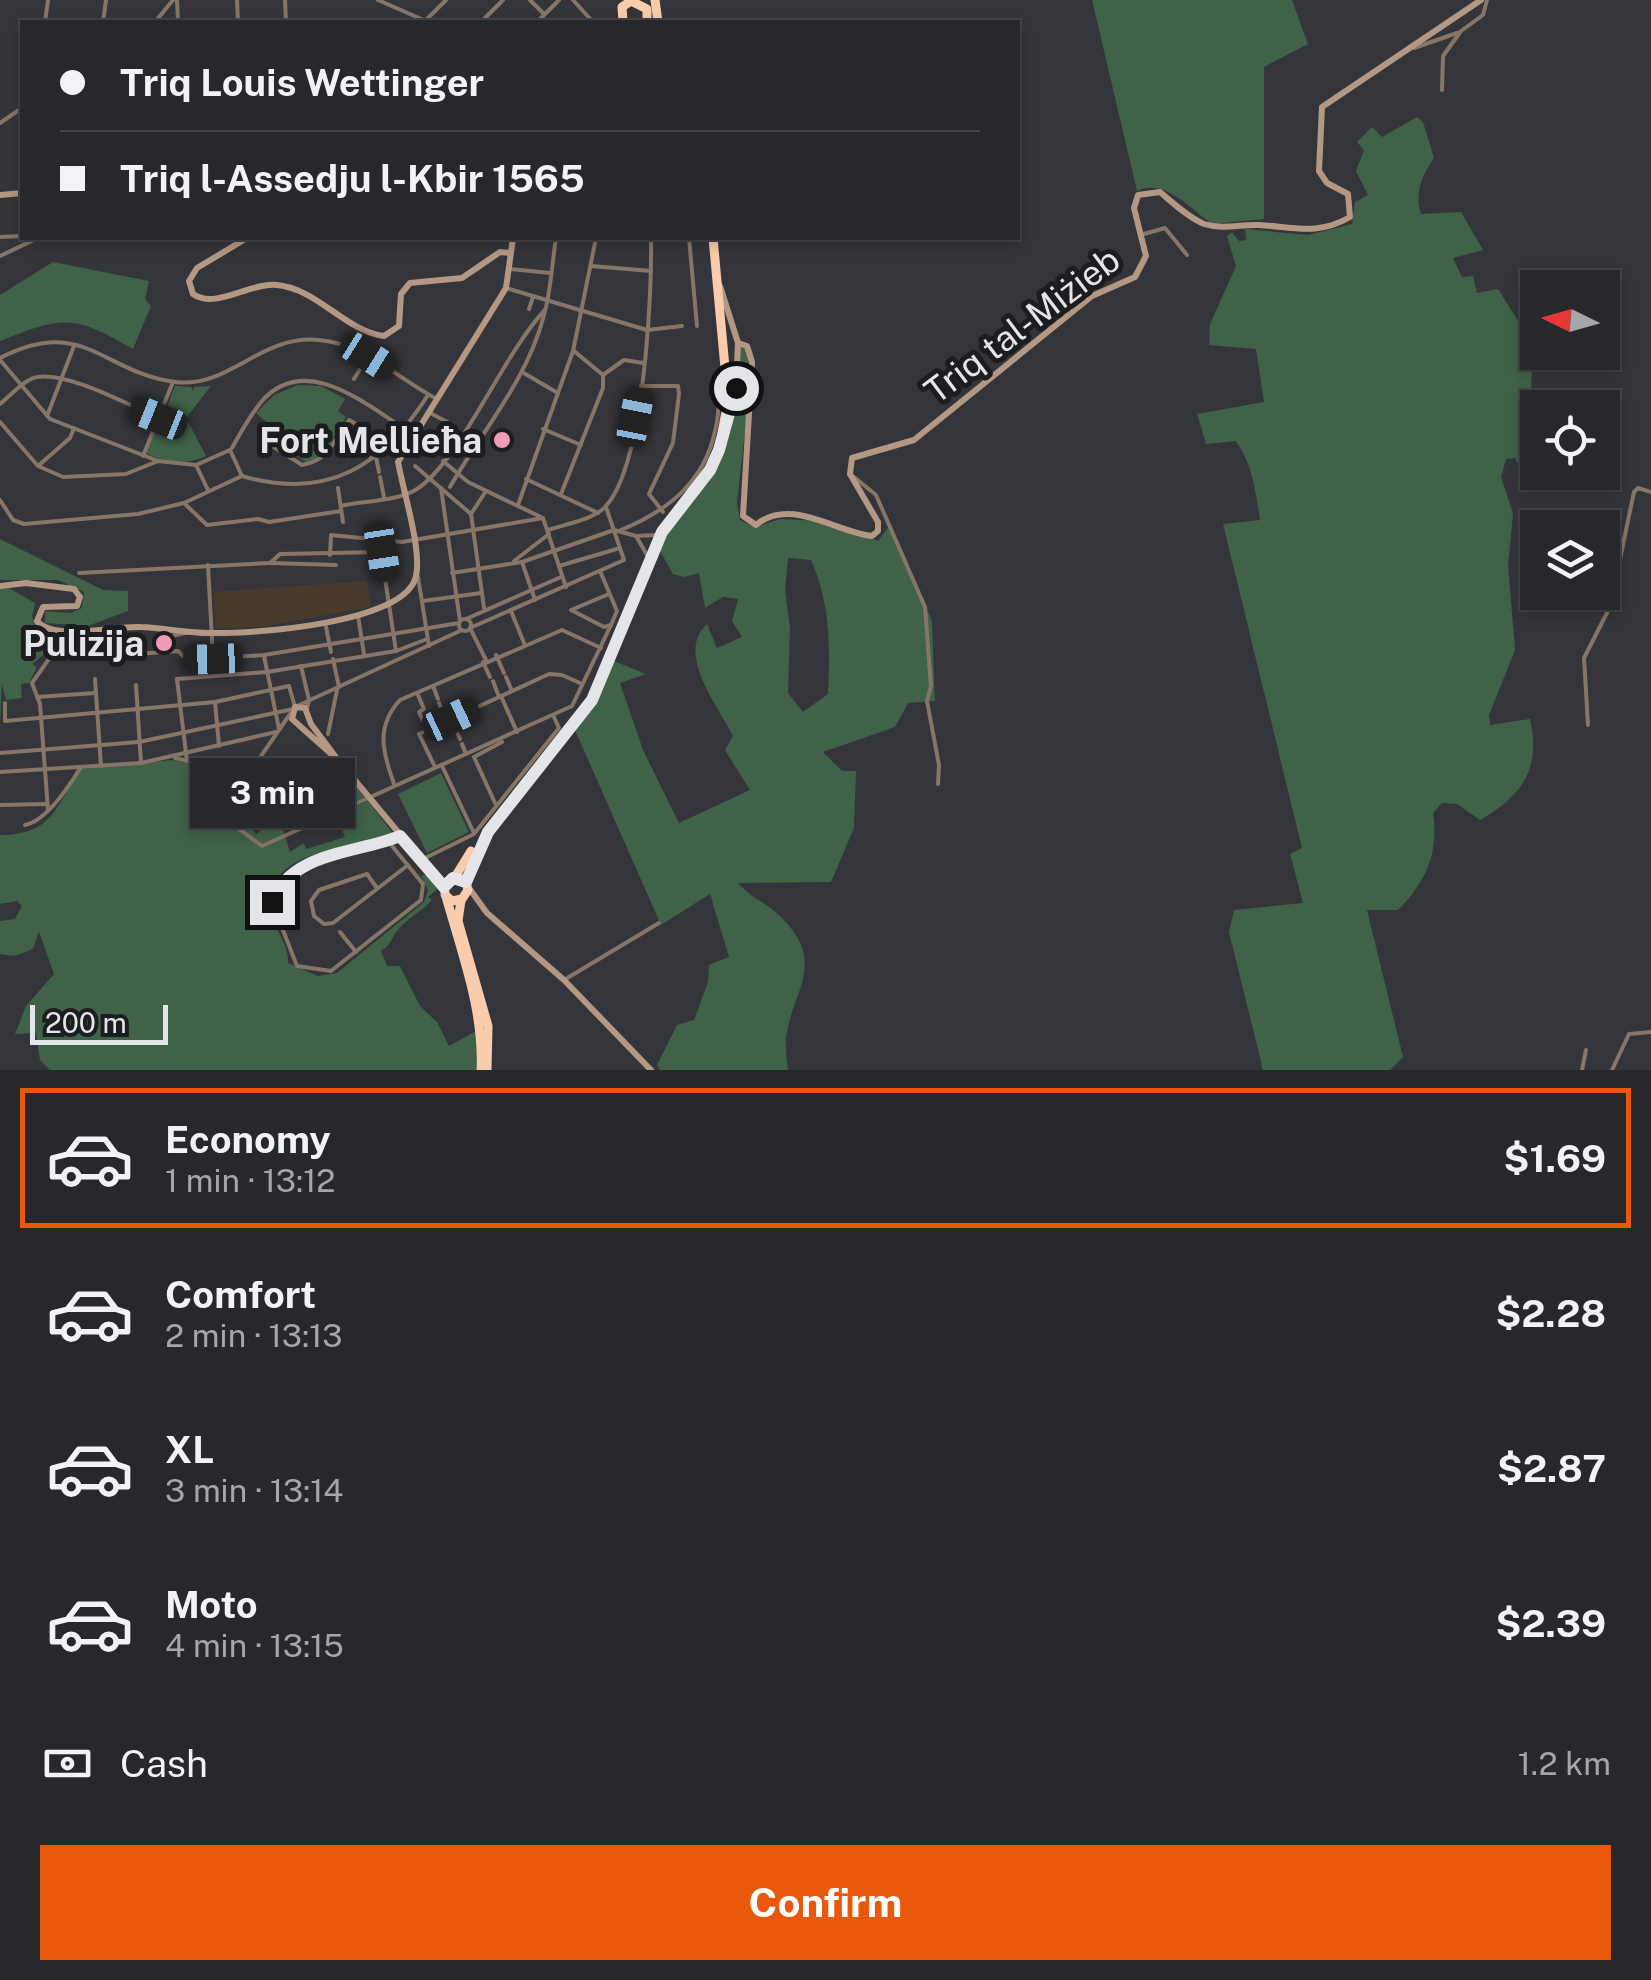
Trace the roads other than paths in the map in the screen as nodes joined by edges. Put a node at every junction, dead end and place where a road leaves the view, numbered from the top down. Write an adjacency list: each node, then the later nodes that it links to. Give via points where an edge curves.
1 (175, 0): 13 (street)
2 (378, 0): 10 (street)
3 (446, 0): 16 (street)
4 (503, 0): 17 (street)
5 (530, 0): 11 (street)
6 (559, 0): 11 (street)
7 (573, 0): 19 (street)
8 (1484, 0): 20 (street, via 1482,15); 21 (street, Triq tal-Miżieb)
9 (625, 7): 12 (highway, via 640,3)
10 (402, 12): 14 (street); 15 (street)
11 (544, 14): 18 (street)
12 (648, 18)
13 (156, 20)
14 (398, 20)
15 (422, 20)
16 (429, 20)
17 (483, 20)
18 (539, 20)
19 (591, 20)
20 (1461, 31): 21 (street); 22 (street, via 1440,64 1446,73)
21 (1407, 50): 23 (street, Triq tal-Miżieb, via 1332,96 1320,111 1319,171 1327,184 1348,194 1350,217 1307,232 1256,224 1224,228 1204,224 1152,192 1135,201)
22 (1442, 90)
23 (1144, 234): 34 (street, via 1165,228); 91 (street, Triq tal-Miżieb, via 1146,256 1135,277 1092,296 914,440 852,458)
24 (34, 240): 35 (street)
25 (245, 240): 33 (street, via 197,268 189,281 193,294 210,299 278,285 384,336 399,326 401,294 410,283 462,278 500,252)
26 (513, 240): 33 (street)
27 (556, 240): 39 (street)
28 (596, 240): 36 (street)
29 (651, 240): 38 (street)
30 (689, 240): 48 (street)
31 (710, 240): 40 (highway)
32 (710, 240): 58 (highway)
33 (511, 253): 37 (street)
34 (1187, 255)
35 (0, 256)
36 (592, 266): 38 (street); 46 (street)
37 (510, 268): 39 (street); 41 (street)
38 (652, 272): 49 (street)
39 (550, 273): 43 (street)
40 (717, 281): 50 (street); 70 (highway)
41 (506, 288): 42 (street); 66 (street)
42 (533, 297): 43 (street); 44 (street)
43 (546, 302): 45 (street); 46 (street)
44 (529, 309)
45 (546, 310): 56 (street); 86 (street, via 522,335)
46 (584, 313): 49 (street); 52 (street)
47 (682, 326): 49 (street)
48 (697, 326)
49 (648, 330): 55 (street)
50 (738, 343): 70 (street); 91 (street, via 748,346 754,392 740,504 748,523 800,516 872,536 878,522)
51 (74, 344): 54 (street, via 34,344); 59 (street); 61 (street)
52 (573, 351): 57 (street); 64 (street)
53 (368, 356): 60 (street); 61 (street, via 316,339 280,342 219,376); 65 (street)
54 (0, 359): 62 (street)
55 (643, 364): 57 (street, via 624,360); 63 (street)
56 (522, 372): 64 (street); 90 (street)
57 (603, 374): 80 (street)
58 (721, 376): 109 (street, via 708,456); 118 (highway, via 718,441 700,477)
59 (63, 378): 62 (street, via 44,376); 69 (street); 71 (street)
60 (354, 379)
61 (173, 382): 71 (street)
62 (21, 386): 67 (street); 69 (street)
63 (641, 386): 107 (street, via 622,484); 109 (street, via 678,386 673,443 649,494)
64 (556, 392): 76 (street)
65 (428, 394): 66 (street); 77 (street)
66 (440, 400): 68 (street)
67 (0, 404)
68 (432, 414): 73 (street); 79 (street)
69 (47, 416): 75 (street)
70 (728, 416): 243 (highway, via 710,470 662,532 592,700 488,832)
71 (158, 418): 83 (street)
72 (0, 422): 88 (street)
73 (451, 424)
74 (358, 425): 78 (street, via 349,420)
75 (74, 428): 83 (street); 88 (street)
76 (543, 429): 80 (street); 94 (street)
77 (406, 430): 79 (street); 81 (street, via 336,386 304,381 262,400); 84 (street)
78 (339, 436): 82 (street, via 313,463 302,465 262,440); 84 (street)
79 (416, 436): 101 (street, via 398,462)
80 (580, 445): 102 (street)
81 (230, 450): 87 (street); 92 (street)
82 (263, 455)
83 (143, 456): 85 (street)
84 (374, 457): 92 (street, via 318,483 280,485); 103 (street)
85 (158, 461): 87 (street); 88 (street, via 96,478 63,477)
86 (444, 462): 90 (street); 93 (street)
87 (196, 464): 98 (street)
88 (38, 466)
89 (415, 466): 93 (street)
90 (458, 474): 95 (street); 99 (street)
91 (850, 474): 230 (street, via 876,495 926,607 927,701)
92 (242, 476): 98 (street)
93 (428, 477): 97 (street); 101 (street)
94 (526, 479): 102 (street); 106 (street)
95 (450, 487)
96 (338, 488): 108 (street)
97 (441, 488): 111 (street); 119 (street)
98 (208, 490): 105 (street)
99 (486, 490): 106 (street); 111 (street)
100 (1651, 492): 206 (street, via 1634,492 1610,607 1584,658)
101 (404, 493): 103 (street); 121 (street)
102 (562, 494): 110 (street)
103 (384, 497): 108 (street)
104 (0, 500): 105 (street, via 24,524 99,520)
105 (184, 503): 108 (street, via 207,525)
106 (518, 505): 112 (street)
107 (606, 506): 110 (street); 114 (street)
108 (341, 508): 113 (street)
109 (663, 512): 115 (street)
110 (598, 513): 116 (street)
111 (471, 514): 117 (street)
112 (543, 518): 116 (street); 117 (street)
113 (344, 522)
114 (614, 530): 115 (street); 122 (street); 123 (street)
115 (621, 530): 120 (street)
116 (549, 532): 123 (street); 126 (street)
117 (473, 533): 119 (street); 132 (street)
118 (655, 535): 120 (street); 125 (highway)
119 (448, 536): 121 (street); 136 (street)
120 (636, 536): 125 (street)
121 (412, 541): 124 (street, via 331,536); 135 (street)
122 (620, 548): 131 (street); 133 (street, via 624,560)
123 (555, 550): 127 (street); 131 (street)
124 (330, 555): 128 (street, via 280,554); 146 (street, via 382,552)
125 (647, 555): 243 (highway, via 580,709 484,828)
126 (514, 562): 127 (street); 132 (street)
127 (522, 562): 139 (street)
128 (270, 563): 129 (street); 130 (street)
129 (336, 564)
130 (208, 566): 134 (street); 160 (street)
131 (559, 566): 137 (street)
132 (479, 570): 136 (street); 141 (street)
133 (600, 571): 140 (street); 142 (street)
134 (79, 572)
135 (417, 572): 145 (street); 146 (street, via 406,595)
136 (452, 573): 143 (street)
137 (562, 576): 139 (street); 140 (street)
138 (0, 586): 157 (street, via 26,582 74,589 78,606 43,607 37,621 46,629)
139 (530, 587): 144 (street); 147 (street)
140 (566, 588): 144 (street)
141 (482, 593): 143 (street); 147 (street)
142 (609, 594): 151 (street, via 617,611); 151 (street, via 571,610)
143 (456, 596): 145 (street); 150 (street)
144 (535, 600): 148 (street)
145 (422, 601): 152 (street)
146 (390, 605): 149 (street); 158 (street)
147 (484, 608): 150 (street)
148 (510, 611): 154 (street); 165 (street)
149 (358, 616): 160 (street); 161 (street)
150 (462, 621): 152 (street); 154 (street); 156 (street)
151 (611, 625): 169 (street)
152 (426, 626): 158 (street); 163 (street)
153 (326, 627): 164 (street)
154 (470, 628): 156 (street); 178 (street)
155 (102, 629): 157 (street); 159 (street); 166 (street)
156 (462, 630): 167 (street)
157 (86, 631): 166 (street)
158 (393, 631): 161 (street); 170 (street)
159 (188, 632): 160 (street); 162 (street)
160 (212, 634): 177 (street)
161 (361, 636): 164 (street); 172 (street)
162 (162, 638)
163 (428, 638): 167 (street); 170 (street)
164 (329, 641): 168 (street); 175 (street)
165 (524, 643): 169 (street, via 562,630); 176 (street)
166 (90, 644): 190 (street, via 50,656 32,683)
167 (429, 646): 185 (street)
168 (297, 647): 173 (street); 174 (street)
169 (601, 648): 182 (street)
170 (396, 651): 172 (street)
171 (137, 654): 177 (street, via 178,651 186,660)
172 (364, 654): 175 (street)
173 (264, 655): 177 (street); 180 (street)
174 (298, 656)
175 (332, 656): 179 (street); 185 (street)
176 (496, 656): 178 (street); 187 (street)
177 (213, 659)
178 (485, 662): 184 (street); 191 (street)
179 (300, 666): 180 (street); 192 (street)
180 (267, 672): 186 (street); 195 (street, via 176,678)
181 (95, 679): 188 (street)
182 (582, 684): 187 (street, via 550,674); 201 (street, via 572,706)
183 (136, 685): 196 (street)
184 (433, 686): 189 (street); 203 (street)
185 (339, 687): 192 (street); 211 (street)
186 (270, 691): 193 (street); 197 (street, via 289,686); 198 (street)
187 (512, 692): 191 (street)
188 (96, 693): 190 (street); 199 (street)
189 (418, 694): 207 (street); 229 (street, via 400,700 385,722 382,750)
190 (36, 697): 202 (street)
191 (500, 697): 203 (street); 209 (street)
192 (309, 700): 197 (street); 200 (street)
193 (215, 702): 195 (street); 205 (street)
194 (4, 703): 202 (street, via 5,721)
195 (179, 705): 196 (street); 210 (street)
196 (138, 709): 199 (street); 212 (street)
197 (294, 709): 198 (street); 200 (street); 204 (street); 208 (street)
198 (276, 712): 205 (street); 208 (street)
199 (96, 713): 202 (street); 214 (street)
200 (307, 713): 204 (street); 220 (street)
201 (552, 715): 209 (street); 232 (street, via 559,728)
202 (41, 717): 216 (street)
203 (449, 720): 207 (street); 218 (street)
204 (298, 723): 208 (street); 220 (street)
205 (217, 725): 210 (street); 215 (street)
206 (1588, 725)
207 (427, 730): 224 (street, via 419,734)
208 (278, 731): 215 (street); 228 (street)
209 (517, 732): 218 (street)
210 (182, 733): 212 (street); 219 (street)
211 (328, 734)
212 (140, 742): 214 (street); 221 (street)
213 (502, 742): 232 (street, via 474,758)
214 (99, 744): 216 (street); 222 (street)
215 (219, 746): 219 (street)
216 (42, 751): 217 (street); 226 (street)
217 (0, 753)
218 (466, 754): 224 (street)
219 (185, 758): 221 (street); 228 (street)
220 (338, 760): 231 (street)
221 (142, 763): 222 (street)
222 (101, 766): 223 (street)
223 (80, 767): 226 (street); 234 (street)
224 (435, 767): 229 (street)
225 (442, 768): 236 (street)
226 (43, 769): 227 (street); 234 (street)
227 (0, 772)
228 (248, 775): 231 (street, via 239,788 239,829 262,846)
229 (394, 784): 231 (street)
230 (938, 784)
231 (372, 798): 237 (street)
232 (495, 803): 236 (street)
233 (0, 805): 234 (street)
234 (47, 807): 235 (street)
235 (25, 825)
236 (474, 834): 239 (street)
237 (400, 836): 238 (street); 239 (street)
238 (388, 841): 241 (street); 250 (street, via 303,865 279,884 272,902 297,966 332,971)
239 (421, 860): 243 (street); 245 (street)
240 (364, 863): 242 (street)
241 (408, 865): 244 (street); 250 (street, via 424,884 422,900)
242 (367, 874): 244 (street); 244 (street, via 319,890 311,901 314,916 333,922)
243 (460, 881): 245 (highway); 246 (highway); 247 (street)
244 (377, 888)
245 (445, 891): 246 (highway); 254 (highway, via 478,1007)
246 (463, 899): 247 (street); 254 (highway, via 458,920 488,1026)
247 (479, 904): 251 (street)
248 (659, 923): 251 (street)
249 (340, 932): 250 (street)
250 (356, 952)
251 (564, 980): 255 (street)
252 (1651, 1032): 257 (street, via 1628,1034)
253 (1586, 1050): 256 (street)
254 (484, 1070)
255 (651, 1070)
256 (1582, 1070)
257 (1612, 1070)

